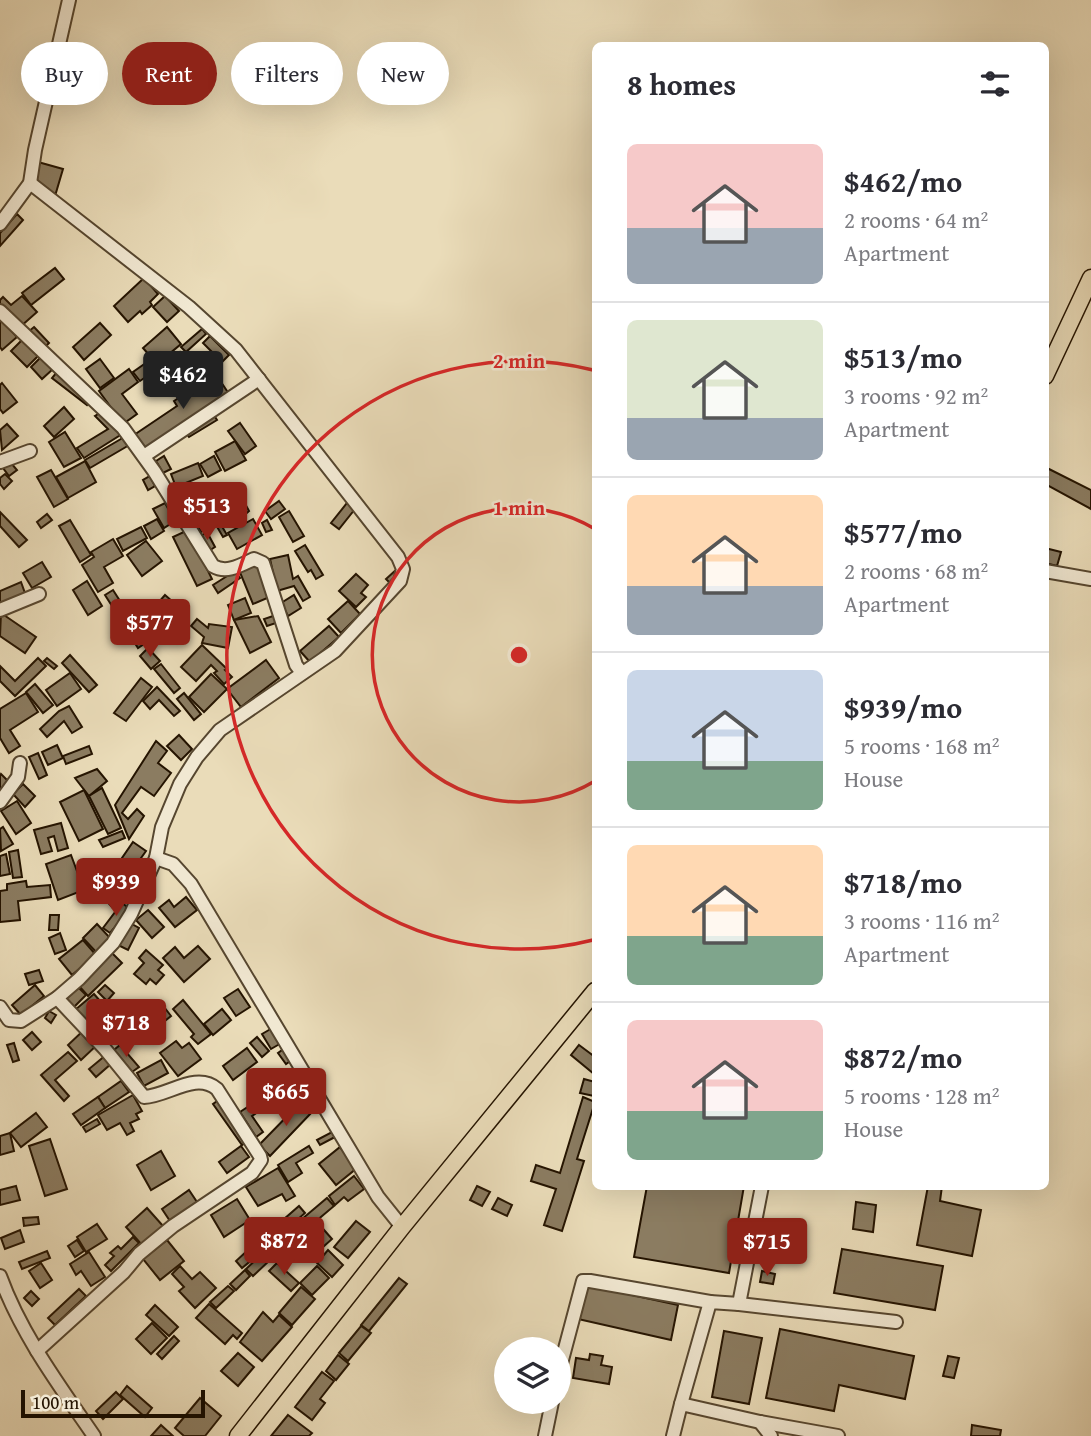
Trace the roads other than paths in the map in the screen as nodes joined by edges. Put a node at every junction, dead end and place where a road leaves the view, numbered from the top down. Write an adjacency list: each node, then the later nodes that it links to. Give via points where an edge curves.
1 (69, 0): 2 (street)
2 (30, 183): 3 (street); 7 (street, via 189,307 236,350)
3 (0, 224)
4 (1091, 278): 6 (main road)
5 (0, 311): 9 (street, via 107,410)
6 (1049, 367)
7 (259, 379): 9 (street); 15 (street, via 364,511 403,569 400,581 335,651)
8 (30, 452): 10 (street)
9 (144, 456): 15 (street, via 213,566 229,570 254,559 263,562)
10 (0, 462)
11 (1049, 572): 12 (street)
12 (1091, 579)
13 (39, 594): 14 (street)
14 (0, 610)
15 (302, 673): 18 (street, via 219,730 180,784 162,827)
16 (20, 763): 17 (street, via 18,777)
17 (0, 802)
18 (156, 858): 20 (street, via 113,943); 23 (street, via 173,864 191,884 378,1196)
19 (592, 995): 23 (main road)
20 (57, 998): 21 (street, via 17,1021 6,1017); 30 (street, via 144,1097 197,1081 211,1083 261,1160 252,1173 139,1254)
21 (0, 1007)
22 (761, 1190): 27 (street)
23 (402, 1227): 35 (main road)
24 (0, 1276): 25 (street)
25 (3, 1295): 30 (street)
26 (710, 1302): 27 (street); 29 (street, via 583,1281); 31 (street)
27 (739, 1304): 28 (street)
28 (896, 1322)
29 (568, 1337)
30 (37, 1350): 34 (street)
31 (681, 1404): 33 (street); 37 (street)
32 (550, 1414): 36 (street)
33 (760, 1422): 38 (street); 39 (street)
34 (94, 1436)
35 (238, 1436)
36 (545, 1436)
37 (673, 1436)
38 (771, 1436)
39 (838, 1436)

